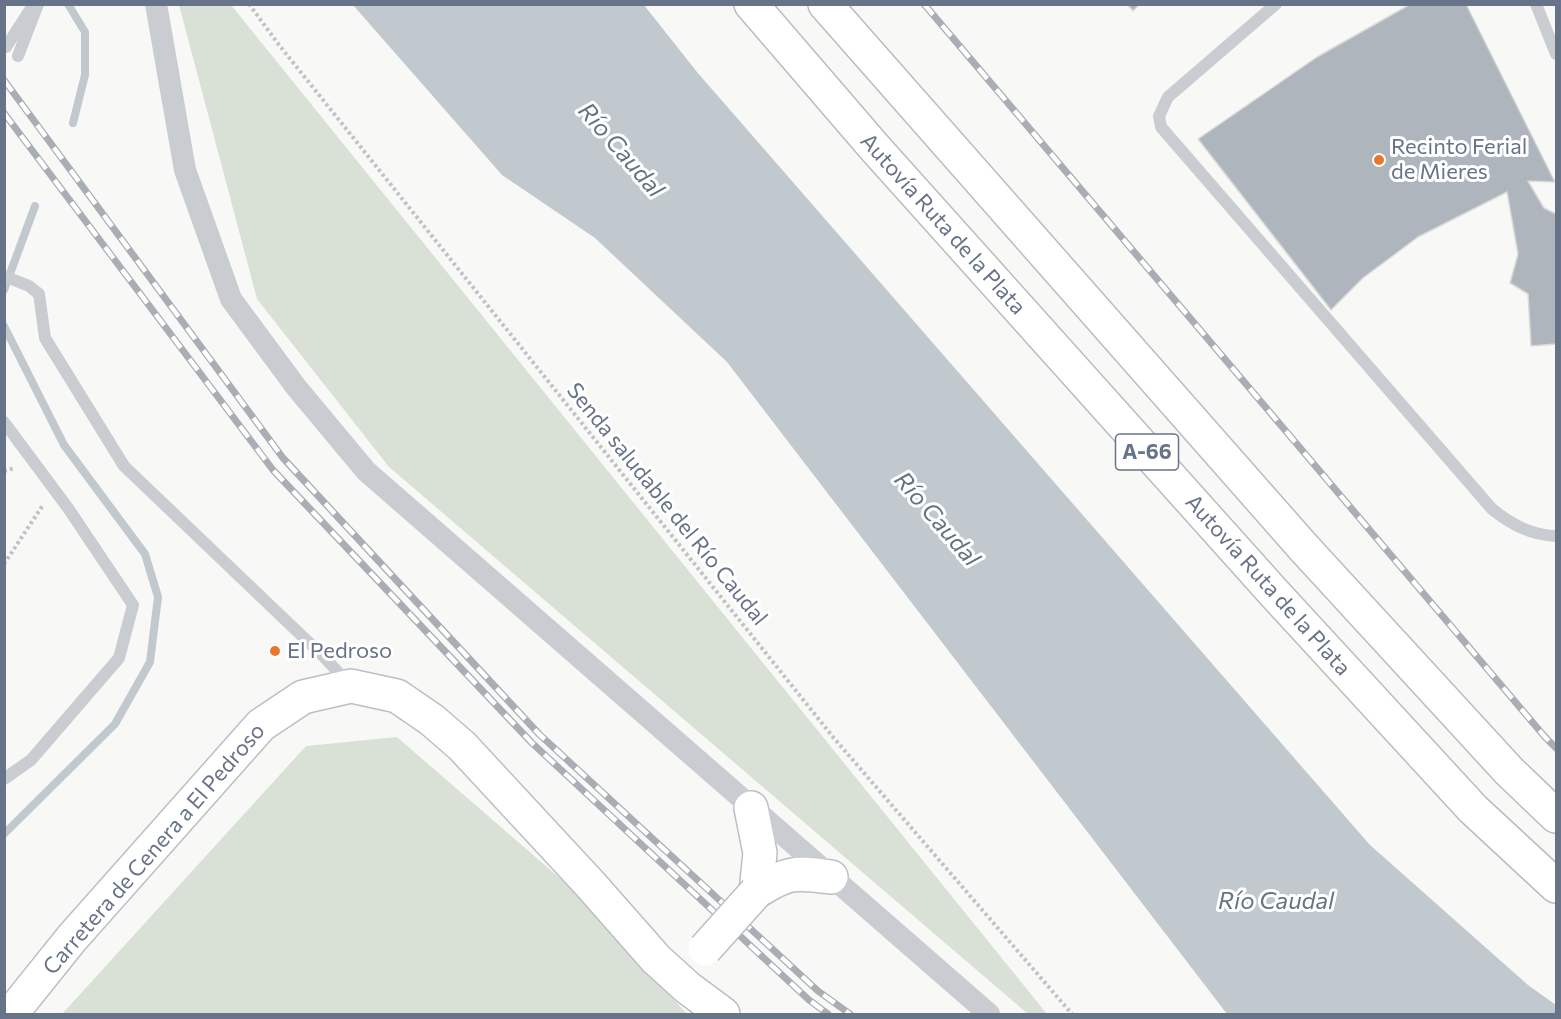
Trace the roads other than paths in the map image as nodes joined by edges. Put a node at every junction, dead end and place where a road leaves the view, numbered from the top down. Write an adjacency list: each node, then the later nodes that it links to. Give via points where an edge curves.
1 (36, 4): 7 (lane); 9 (lane)
2 (156, 4): 15 (street, via 185,170 231,299 283,370 366,471)
3 (751, 4): 18 (main road, Autovía Ruta de la Plata / A-66, via 1275,594 1473,810)
4 (825, 4): 16 (main road, A-66, via 1304,548 1509,771)
5 (1276, 4): 12 (lane, via 1168,97 1160,116 1161,127 1492,509 1512,524 1540,535)
6 (1536, 4): 8 (lane)
7 (6, 47)
8 (1557, 54)
9 (18, 56)
10 (4, 276): 13 (lane, via 39,294 45,338 124,466)
11 (4, 422): 14 (lane, via 133,605 118,658 31,760)
12 (1557, 536)
13 (351, 686): 21 (main road, Carretera de Cenera a El Pedroso, via 397,696 462,746); 23 (main road, Carretera de Cenera a El Pedroso, via 303,697 261,724 72,938)
14 (4, 779)
15 (752, 808): 17 (street); 19 (main road, via 760,853)
16 (1557, 816)
17 (831, 877): 19 (main road, via 800,873 776,880); 25 (street)
18 (1557, 886)
19 (756, 892): 20 (main road, bridge)
20 (705, 949): 21 (main road); 22 (main road)
21 (656, 958): 22 (main road, Carretera de Cenera a El Pedroso)
22 (688, 988): 24 (main road, Carretera de Cenera a El Pedroso)
23 (11, 1014)
24 (723, 1014)
25 (989, 1014)

